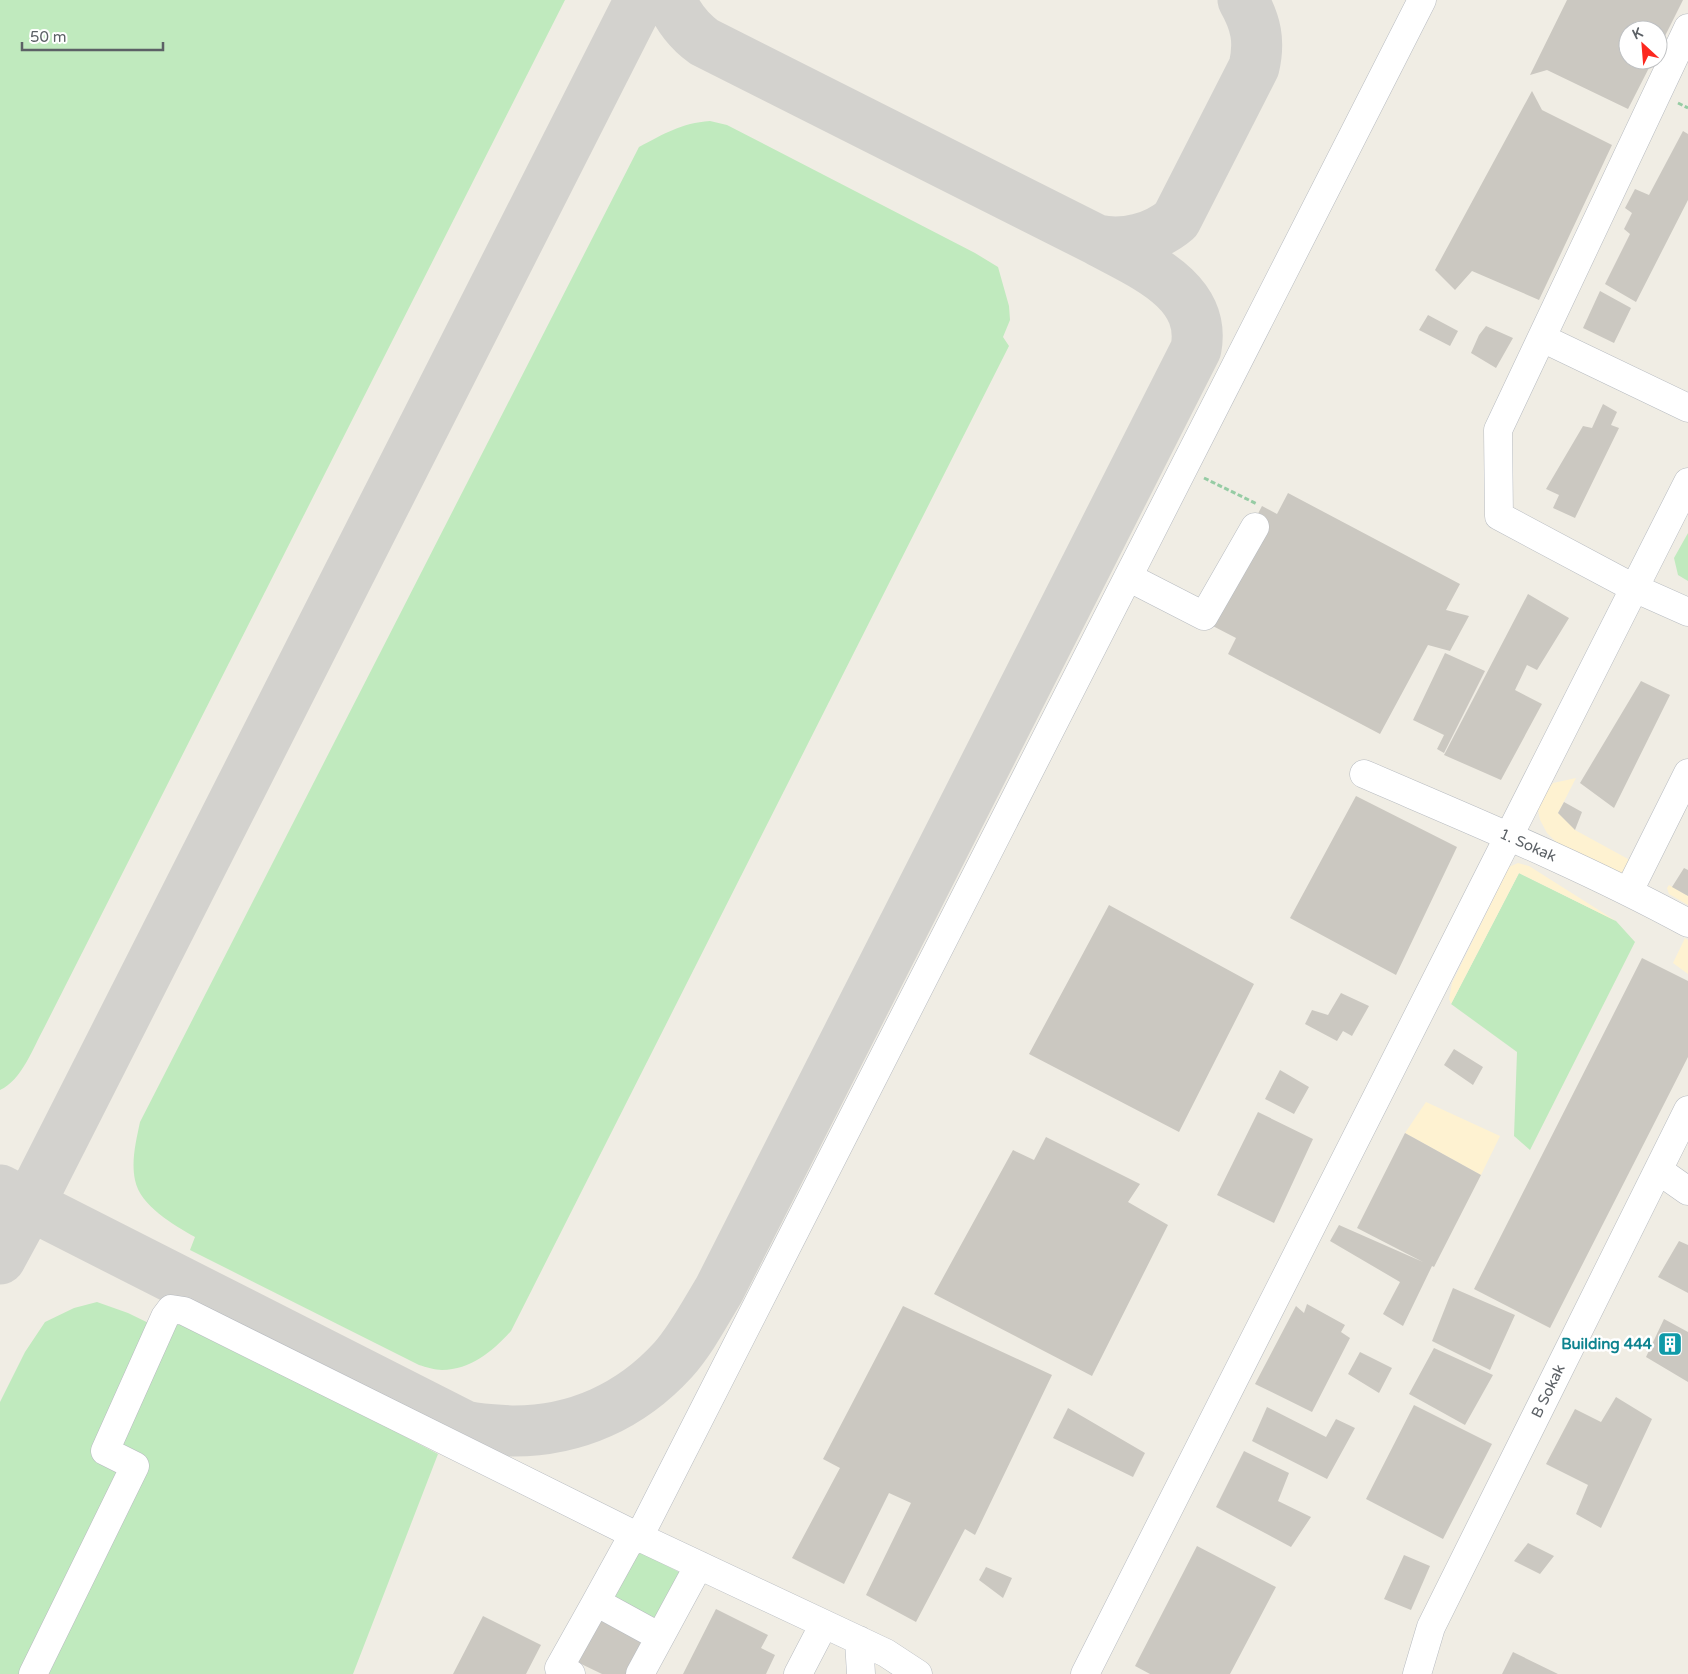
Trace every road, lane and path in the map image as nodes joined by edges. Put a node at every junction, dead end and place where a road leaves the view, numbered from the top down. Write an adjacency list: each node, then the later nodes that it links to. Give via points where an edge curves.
1 (1422, 0): 5 (lane)
2 (1688, 28): 3 (lane)
3 (1542, 338): 4 (lane); 9 (lane, via 1498,430 1499,516)
4 (1688, 408)
5 (1183, 468): 7 (path); 8 (lane)
6 (1688, 482): 9 (lane)
7 (1258, 516): 8 (lane, via 1204,616)
8 (1128, 577): 19 (lane)
9 (1634, 588): 10 (lane); 13 (lane)
10 (1688, 612)
11 (1688, 773): 14 (lane)
12 (1364, 774): 13 (lane, 1. Sokak)
13 (1508, 836): 14 (lane, 1. Sokak); 31 (lane)
14 (1629, 891): 15 (lane, 1. Sokak)
15 (1688, 923)
16 (1688, 1110): 17 (lane, B Sokak)
17 (1658, 1170): 18 (lane); 32 (lane, B Sokak, via 1431,1626)
18 (1688, 1191)
19 (639, 1537): 20 (lane); 21 (lane, via 628,1544); 25 (lane, via 184,1310 171,1309 105,1451 135,1466)
20 (699, 1565): 22 (lane); 23 (lane)
21 (596, 1602): 23 (lane); 26 (lane, via 559,1668)
22 (824, 1624): 24 (lane); 28 (lane)
23 (660, 1637): 27 (lane)
24 (859, 1640): 29 (lane); 30 (lane)
25 (32, 1674)
26 (571, 1674)
27 (640, 1674)
28 (798, 1674)
29 (861, 1674)
30 (918, 1674)
31 (1085, 1674)
32 (1417, 1674)

